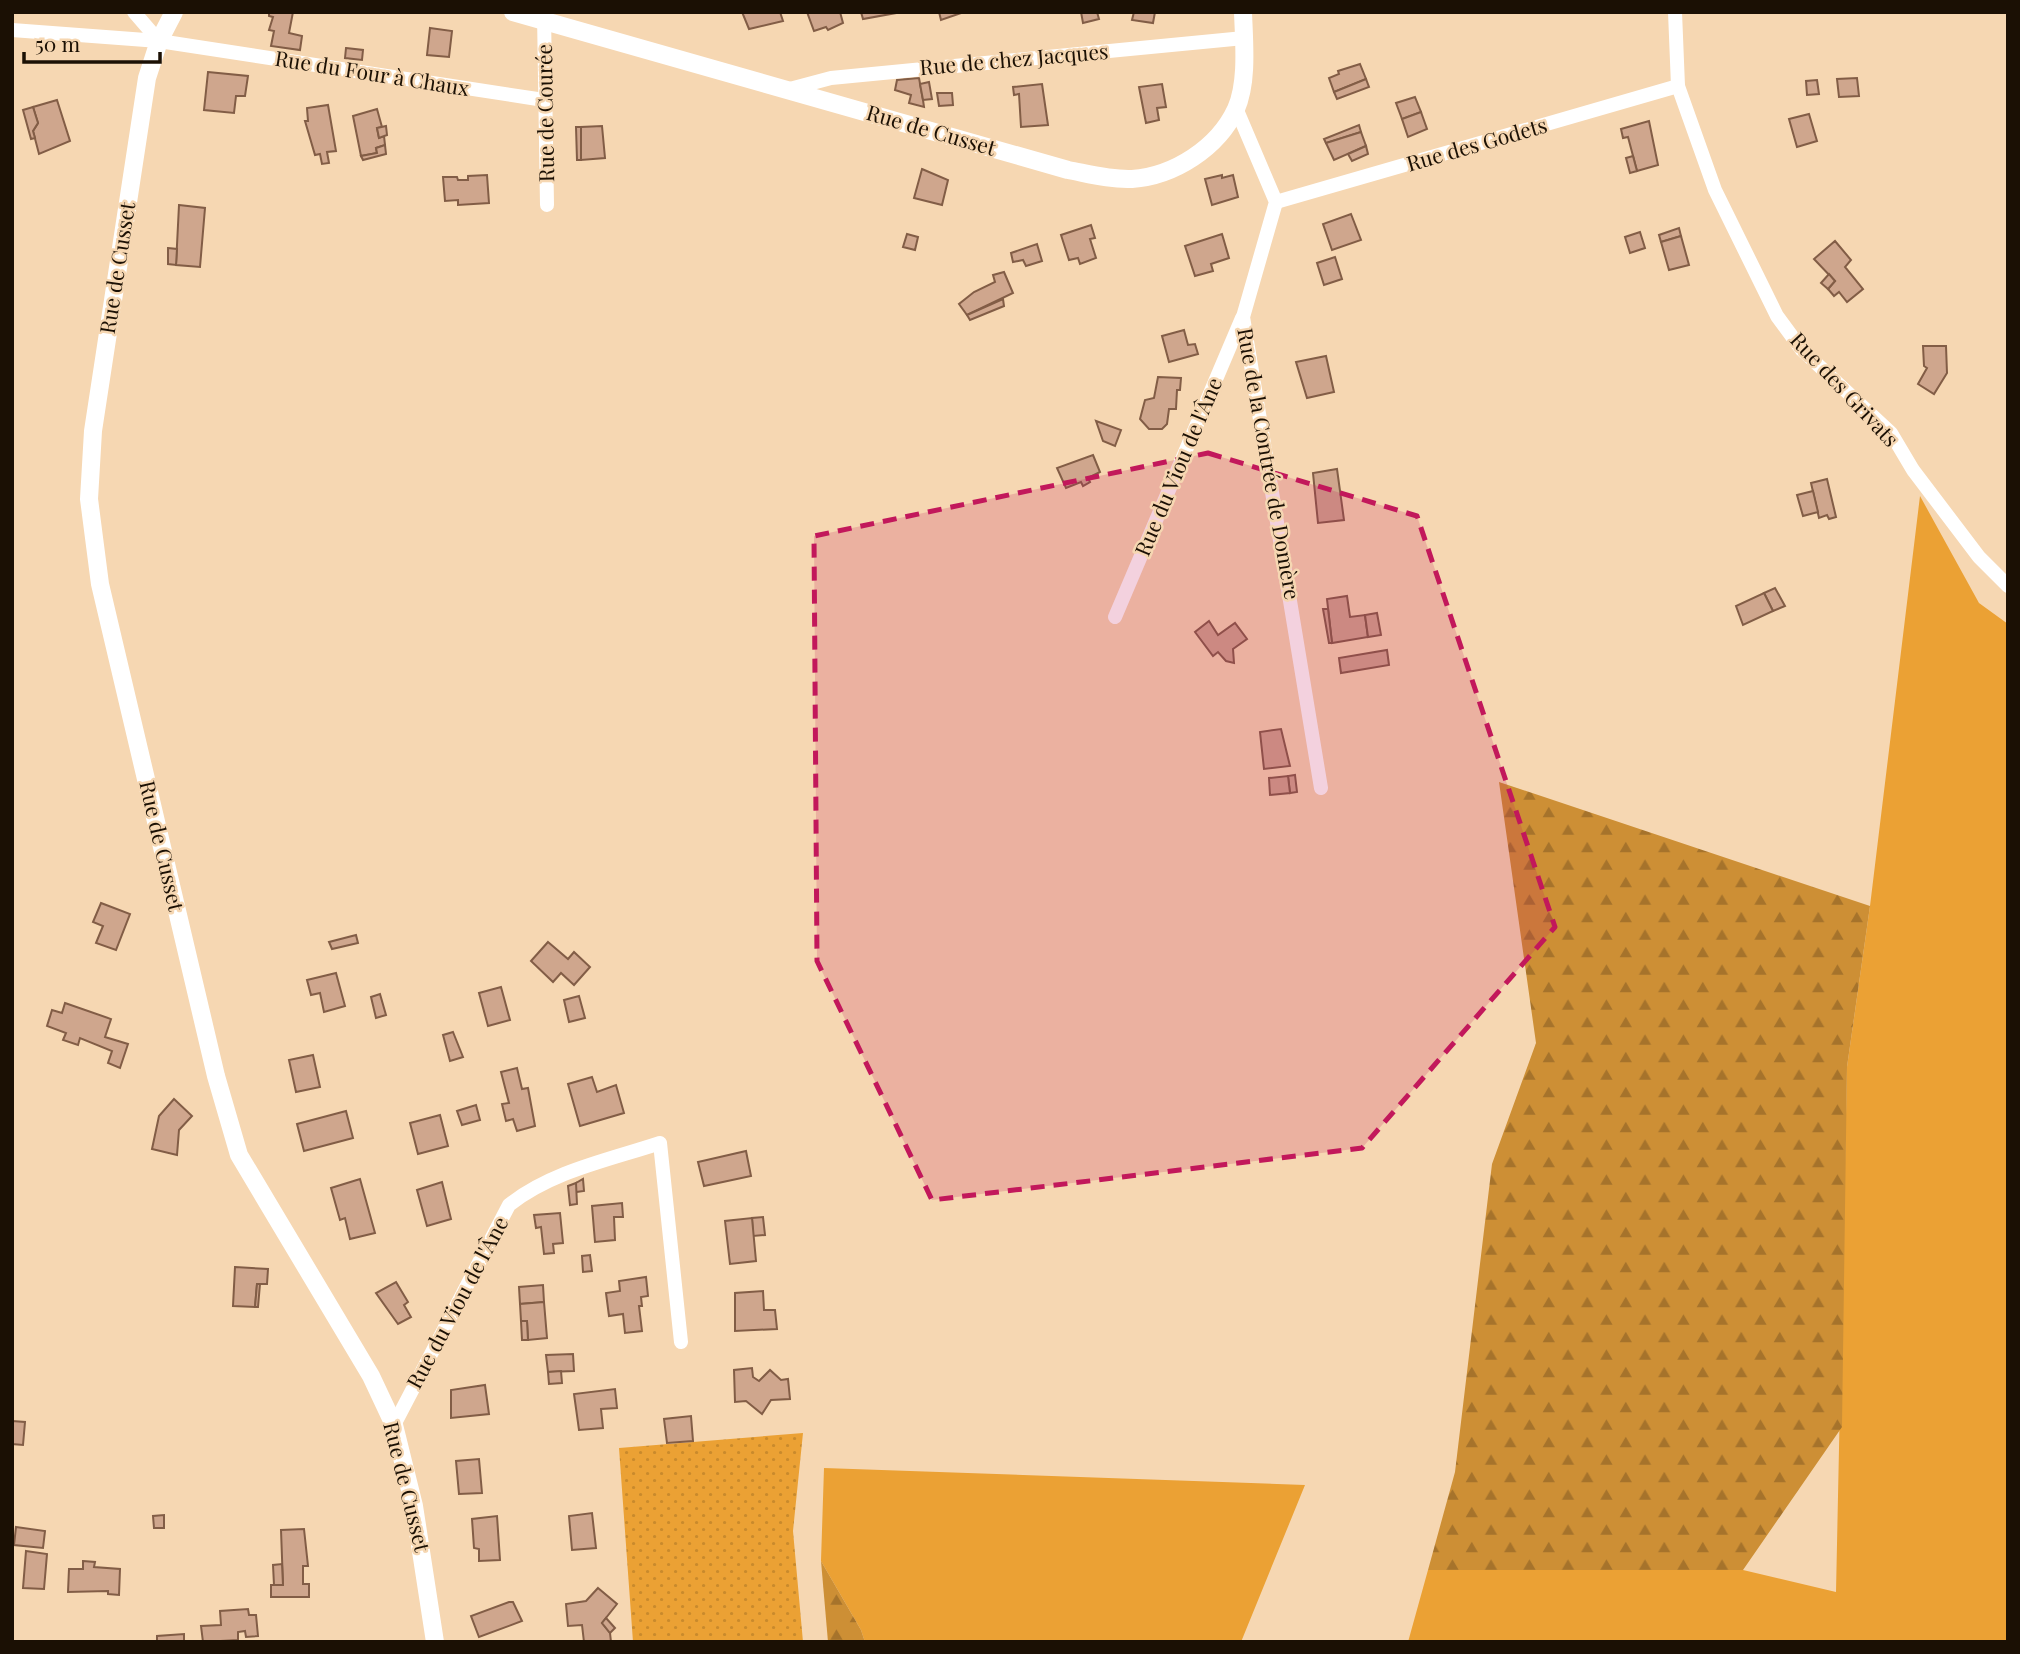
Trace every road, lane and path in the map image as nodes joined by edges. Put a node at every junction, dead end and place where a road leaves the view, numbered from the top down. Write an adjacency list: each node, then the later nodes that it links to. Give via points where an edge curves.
1 (134, 12): 9 (street)
2 (174, 12): 9 (street, Rue de Cusset)
3 (513, 12): 6 (street, Rue de Cusset)
4 (1242, 12): 8 (street, Rue de Cusset)
5 (1675, 12): 10 (street, Rue des Grivats)
6 (545, 17): 11 (street, Rue de Cusset); 12 (street, Rue de Courée)
7 (12, 30): 9 (street, Rue du Four à Chaux)
8 (1244, 38): 11 (street, Rue de chez Jacques, via 831,78); 13 (street, Rue de Cusset)
9 (159, 41): 12 (street, Rue du Four à Chaux); 21 (street, Rue de Cusset, via 147,78 93,431 89,499 100,584 216,1076 239,1155 371,1376)
10 (1678, 86): 14 (street, Rue des Godets); 17 (street, Rue des Grivats, via 1715,190 1777,316 1802,350 1891,433 1979,557)
11 (786, 90): 13 (street, Rue de Cusset, via 1068,170 1132,179 1167,172 1199,154)
12 (544, 100): 15 (street, Rue de Courée)
13 (1236, 108): 14 (street)
14 (1276, 202): 16 (street, Rue de la Contrée de Domère)
15 (547, 205)
16 (1242, 317): 18 (street, Rue du Viou de l'Âne); 19 (street, Rue de la Contrée de Domère)
17 (2008, 586)
18 (1115, 617)
19 (1321, 788)
20 (681, 1342): 21 (street, Rue du Viou de l'Âne, via 660,1143 562,1175 509,1205)
21 (394, 1425): 22 (street, Rue de Cusset, via 414,1506)
22 (435, 1642)

